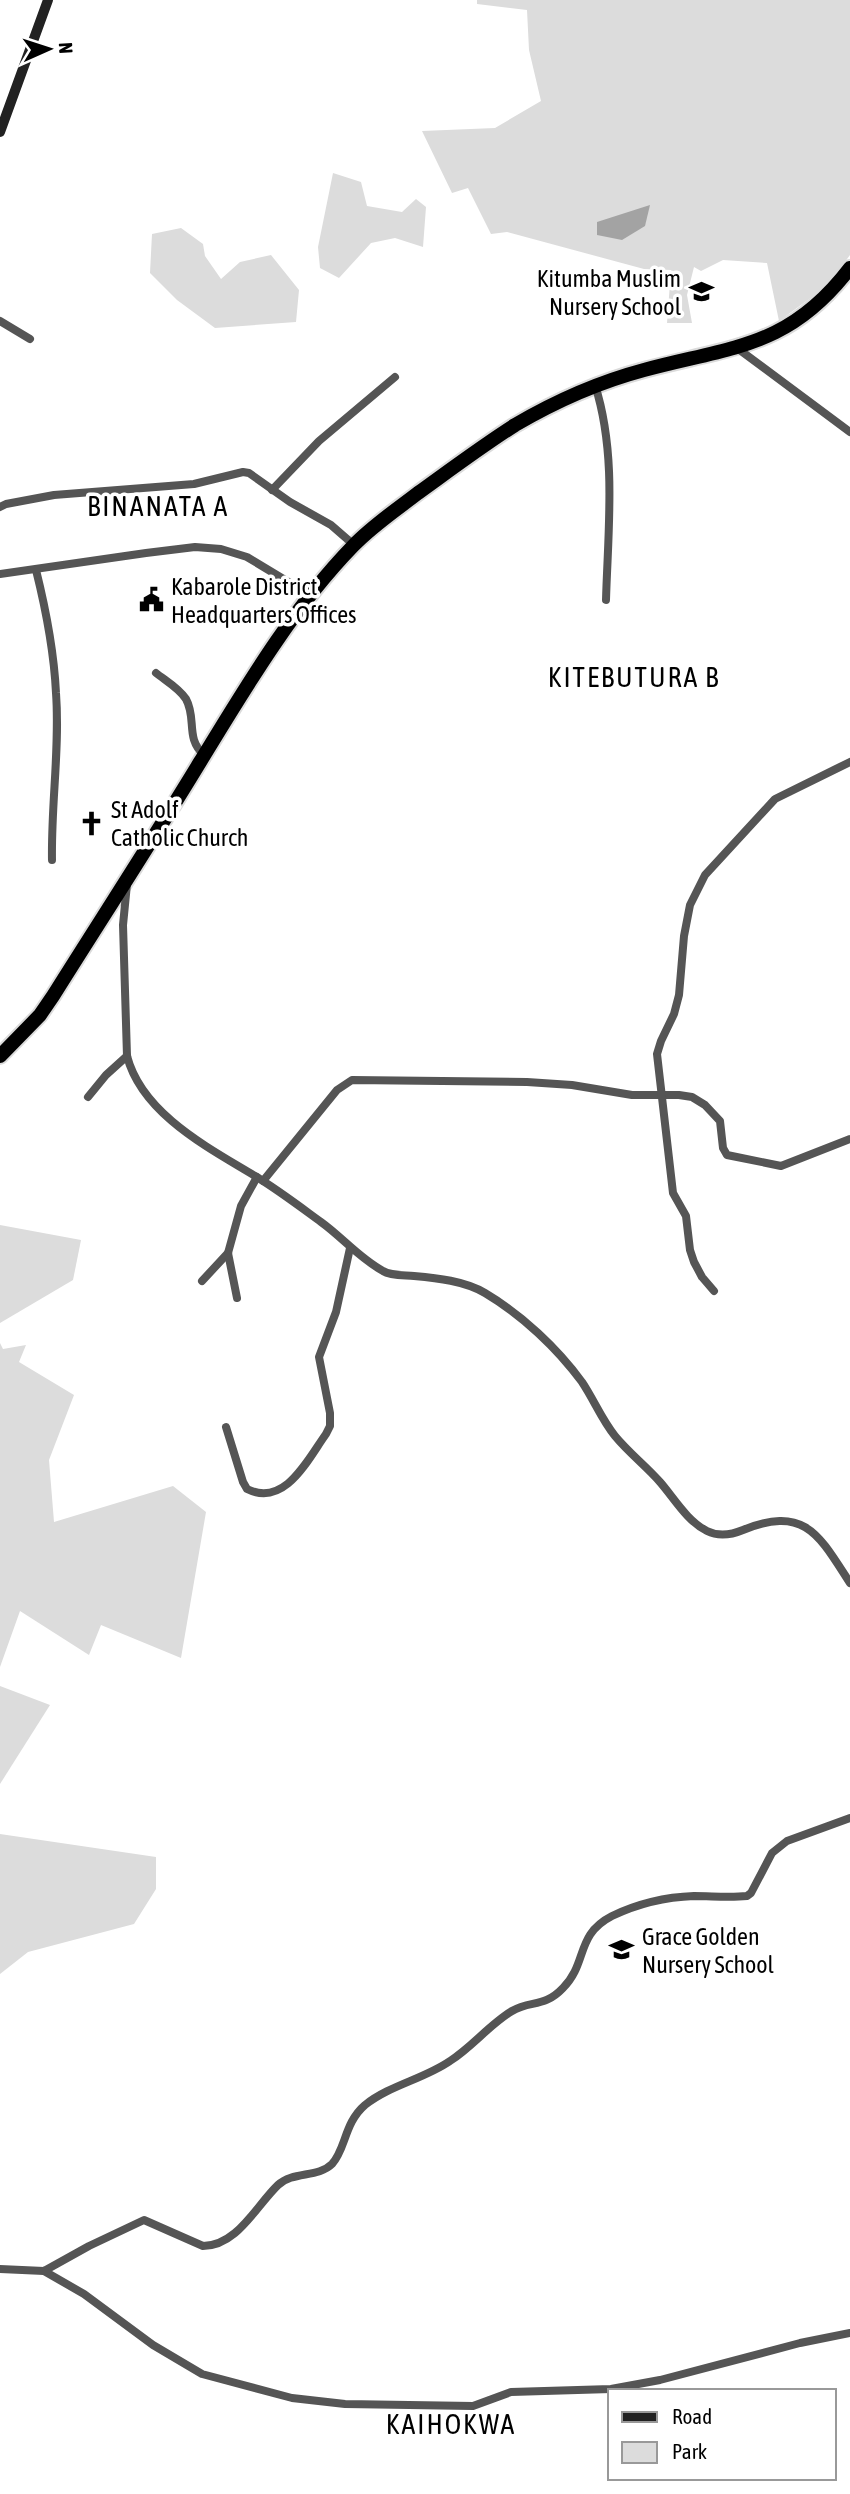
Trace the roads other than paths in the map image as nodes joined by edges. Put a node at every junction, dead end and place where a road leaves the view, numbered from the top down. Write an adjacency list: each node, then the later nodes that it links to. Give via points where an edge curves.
1 (48, 0): 2 (street)
2 (0, 132)
3 (850, 268): 6 (highway, via 834,290 791,326)
4 (0, 321): 5 (street)
5 (30, 339)
6 (737, 348): 8 (highway); 9 (street)
7 (395, 377): 10 (street, via 319,441)
8 (595, 385): 12 (highway, via 484,446); 16 (street, via 608,464)
9 (850, 432)
10 (272, 490): 11 (street, via 243,472 194,484 54,495); 12 (street, via 331,525)
11 (0, 507)
12 (354, 545): 15 (highway)
13 (36, 570): 14 (street); 15 (street, via 195,547 221,549 247,557); 20 (street, via 57,695)
14 (0, 574)
15 (310, 595): 18 (highway, via 252,676)
16 (606, 600)
17 (156, 673): 18 (street, via 187,700 194,745)
18 (204, 755): 21 (highway)
19 (850, 762): 24 (street, via 775,799 697,888 684,936 674,1014 657,1054)
20 (52, 860)
21 (127, 877): 22 (highway, via 46,1006); 23 (street, via 123,925)
22 (0, 1056)
23 (127, 1056): 25 (street); 27 (street, via 149,1097 171,1121)
24 (660, 1093): 26 (street, via 692,1097 705,1105 720,1121 727,1155 781,1166); 27 (street, via 632,1096 527,1082 352,1080 337,1090); 31 (street, via 673,1193 686,1216 694,1262)
25 (88, 1097)
26 (850, 1139)
27 (260, 1179): 28 (street); 29 (street, via 241,1206)
28 (349, 1248): 33 (street, via 336,1312 319,1357 330,1413 327,1434 289,1484 259,1494 247,1489); 34 (street, via 384,1272 445,1280 489,1295 556,1350 615,1437 696,1524 725,1535 772,1521 796,1522 816,1536)
29 (228, 1253): 30 (street); 32 (street)
30 (202, 1281)
31 (713, 1291)
32 (237, 1298)
33 (226, 1427)
34 (850, 1583)
35 (850, 1818): 37 (street, via 787,1841 772,1853 747,1896 661,1900 634,1907 595,1927 577,1968 547,2002 515,2009 449,2062 363,2107 331,2166 280,2183 224,2241 203,2246 145,2220)
36 (0, 2269): 37 (street)
37 (44, 2271): 39 (street, via 202,2374 292,2398 345,2404 472,2406 510,2392)
38 (850, 2333): 40 (street)
39 (608, 2389)
40 (611, 2389)

